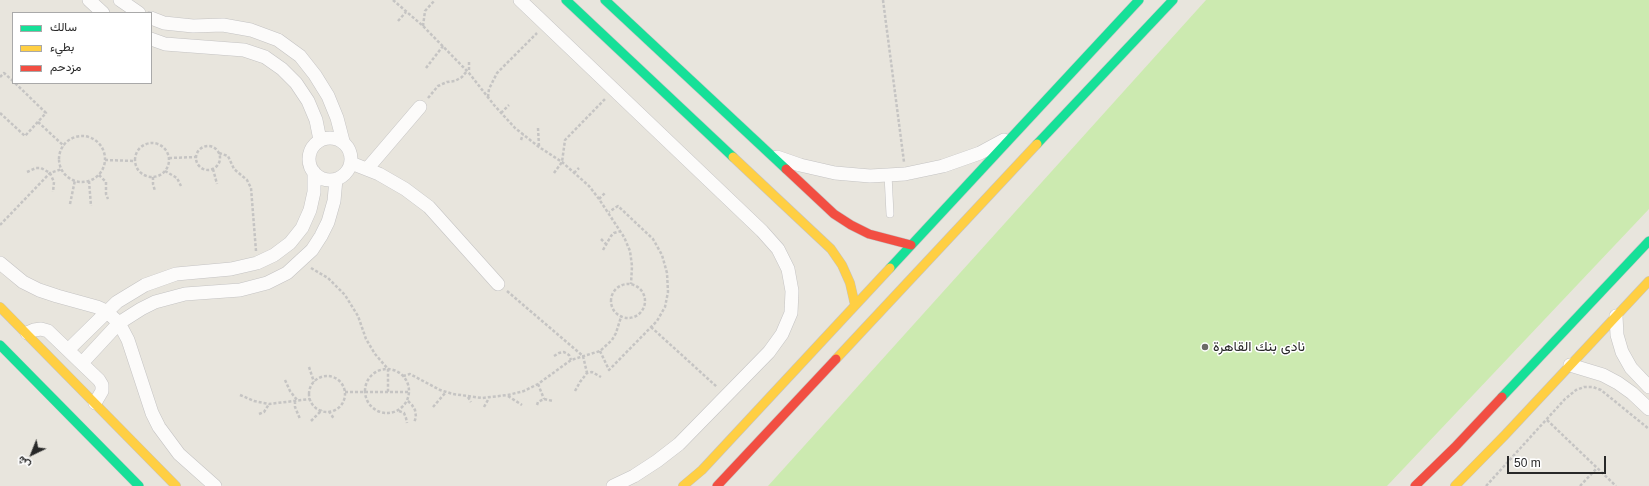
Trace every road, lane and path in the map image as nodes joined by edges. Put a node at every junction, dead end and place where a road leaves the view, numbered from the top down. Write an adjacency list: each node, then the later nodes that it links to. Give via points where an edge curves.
1 (89, 0): 11 (street)
2 (120, 0): 12 (street)
3 (393, 0): 13 (path)
4 (435, 0): 17 (path, via 425,12)
5 (520, 0): 16 (street)
6 (566, 0): 90 (street, via 831,249 850,283)
7 (605, 0): 42 (street)
8 (883, 0): 59 (path)
9 (1139, 0): 35 (street)
10 (1173, 0): 156 (street)
11 (102, 12)
12 (138, 12)
13 (406, 12): 15 (path); 17 (path)
14 (152, 18): 38 (street, via 164,23 193,26 223,25 251,30 278,40 300,56 316,75 337,118)
15 (398, 21)
16 (545, 24): 26 (street); 27 (path, via 497,73 489,88)
17 (423, 26): 19 (path)
18 (152, 39): 36 (street, via 165,44 244,50 265,57 282,69 308,101 316,120)
19 (443, 46): 21 (path); 22 (path)
20 (469, 62): 22 (path)
21 (426, 68)
22 (468, 72): 27 (path); 29 (path, via 455,81 438,86)
23 (0, 76): 24 (path, via 4,73)
24 (12, 80)
25 (16, 84): 32 (path, via 46,112)
26 (614, 90): 47 (path, via 565,140); 123 (street, via 762,231 778,249 788,269 792,291 791,313 782,334 769,352)
27 (488, 97): 31 (path)
28 (509, 104): 31 (path)
29 (420, 107): 52 (street)
30 (0, 113): 32 (path, via 25,136)
31 (500, 113): 34 (path)
32 (38, 122): 39 (path)
33 (538, 128): 40 (path)
34 (523, 134): 37 (path); 40 (path)
35 (1014, 134): 59 (street, via 980,152 943,166); 82 (street)
36 (320, 140): 38 (street, via 328,137); 55 (street, via 310,151 310,166)
37 (521, 140)
38 (343, 141): 48 (street, via 351,155)
39 (64, 146): 45 (path, via 78,136 90,137 99,144 105,154); 50 (path, via 60,157)
40 (539, 147): 47 (path)
41 (219, 153): 43 (path, via 217,149 208,146 200,150); 51 (path, via 220,162); 86 (path, via 228,156 234,169 247,180 251,188)
42 (767, 153): 61 (street, via 800,166 835,173); 82 (street, via 834,214 851,225 869,234)
43 (197, 157): 44 (path); 51 (path, via 200,167 204,170)
44 (169, 158): 46 (path, via 161,145 151,143 141,147); 53 (path)
45 (105, 160): 46 (path); 60 (path)
46 (135, 161): 62 (path, via 143,174)
47 (562, 162): 57 (path); 58 (path)
48 (351, 163): 52 (street); 63 (street, via 343,176)
49 (579, 168): 57 (path)
50 (62, 169): 56 (path); 64 (path)
51 (213, 169): 66 (path)
52 (367, 169): 88 (street, via 405,189 429,207)
53 (165, 171): 62 (path); 67 (path, via 177,178)
54 (27, 172): 56 (path, via 42,168)
55 (314, 172): 63 (street, via 328,180); 86 (street, via 314,192 302,228 290,243)
56 (50, 173): 69 (path, via 54,182); 77 (path)
57 (574, 173): 72 (path)
58 (554, 174)
59 (905, 174): 61 (street)
60 (99, 175): 65 (path); 71 (path, via 106,182)
61 (888, 175): 76 (lane)
62 (154, 177): 68 (path)
63 (336, 179): 84 (street, via 328,222 312,250)
64 (75, 180): 65 (path); 73 (path)
65 (89, 181): 74 (path)
66 (217, 184)
67 (181, 186)
68 (155, 191)
69 (53, 192)
70 (605, 193): 72 (path)
71 (108, 199)
72 (600, 199): 75 (path)
73 (70, 204)
74 (91, 206)
75 (609, 212): 78 (path); 96 (path, via 618,206 653,239 662,255 667,273 668,292 665,307)
76 (890, 214)
77 (0, 224)
78 (621, 231): 81 (path, via 614,233); 89 (path, via 630,251)
79 (601, 239): 81 (path)
80 (1649, 241): 157 (street, via 1487,418)
81 (606, 244): 83 (path)
82 (911, 245): 90 (street)
83 (603, 250)
84 (300, 261): 95 (street, via 287,273 267,283 240,290 170,297 141,308); 107 (path, via 328,278 345,296 358,316 366,339)
85 (0, 263): 92 (street, via 23,282 39,290)
86 (257, 263): 92 (street, via 160,278 131,292)
87 (1649, 281): 93 (street)
88 (498, 284): 102 (path)
89 (631, 284): 94 (path, via 620,286 610,299 613,310); 94 (path, via 642,290 646,301 645,307 638,316 627,319)
90 (855, 305): 155 (street, via 702,470)
91 (0, 306): 97 (street)
92 (106, 311): 95 (street); 99 (street)
93 (1616, 316): 105 (street); 114 (street, via 1617,335 1622,352 1631,368)
94 (621, 317): 100 (path, via 612,340)
95 (119, 323): 104 (street); 153 (street, via 128,340 159,427 179,454)
96 (651, 327): 100 (path, via 609,370); 123 (path)
97 (27, 333): 99 (street, via 41,329); 132 (street)
98 (0, 345): 151 (street)
99 (68, 350): 104 (street)
100 (600, 351): 102 (path)
101 (554, 356): 103 (path, via 558,352 564,352)
102 (583, 356): 103 (path); 108 (path)
103 (572, 360): 113 (path)
104 (82, 363): 132 (street, via 102,385 102,391)
105 (1570, 365): 138 (street, via 1603,375 1618,383); 158 (street, via 1502,433)
106 (308, 367): 112 (path)
107 (388, 369): 109 (path); 117 (path, via 372,376); 118 (path)
108 (587, 373): 110 (path, via 592,372); 115 (path)
109 (403, 376): 119 (path); 120 (path, via 410,374)
110 (601, 377)
111 (285, 380): 129 (path)
112 (314, 382): 116 (path, via 323,376 333,377 342,383); 127 (path, via 310,390)
113 (538, 384): 122 (path); 126 (path)
114 (1649, 387)
115 (576, 391)
116 (345, 392): 117 (path); 141 (path, via 343,403)
117 (365, 392): 118 (path); 140 (path, via 368,403 377,411 388,414)
118 (388, 392): 119 (path)
119 (410, 392): 130 (path)
120 (446, 392): 124 (path); 136 (path)
121 (240, 395): 133 (path)
122 (508, 395): 125 (path); 134 (path)
123 (726, 395): 154 (street, via 679,444 646,468)
124 (467, 397): 125 (path); 131 (path)
125 (489, 398): 137 (path)
126 (544, 398): 128 (path); 135 (path)
127 (310, 399): 129 (path); 139 (path, via 316,408)
128 (553, 400)
129 (296, 401): 133 (path); 143 (path, via 295,407)
130 (408, 401): 140 (path); 148 (path, via 415,410)
131 (471, 402)
132 (95, 403): 152 (street)
133 (269, 404): 142 (path, via 264,412)
134 (522, 405)
135 (537, 406)
136 (433, 407)
137 (484, 407)
138 (1649, 409)
139 (322, 410): 141 (path); 146 (path)
140 (399, 411): 147 (path, via 404,413)
141 (329, 412): 144 (path)
142 (259, 414)
143 (300, 419)
144 (334, 419)
145 (1547, 420): 149 (path, via 1576,390 1593,387 1601,390); 150 (path); 159 (path)
146 (311, 421)
147 (407, 423)
148 (414, 423)
149 (1649, 429)
150 (1597, 468): 160 (path); 161 (path)
151 (139, 486)
152 (176, 486)
153 (215, 486)
154 (613, 486)
155 (683, 486)
156 (717, 486)
157 (1415, 486)
158 (1455, 486)
159 (1486, 486)
160 (1580, 486)
161 (1616, 486)

